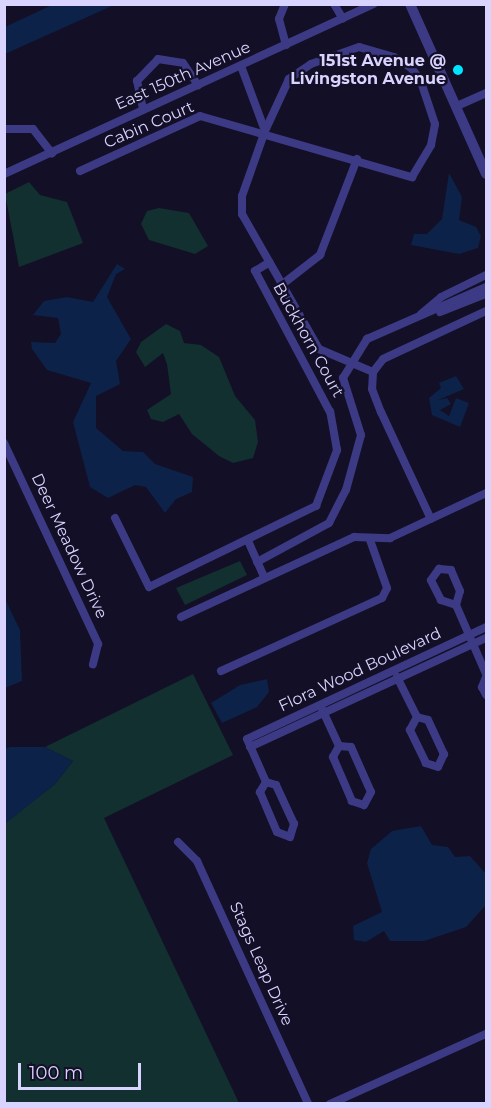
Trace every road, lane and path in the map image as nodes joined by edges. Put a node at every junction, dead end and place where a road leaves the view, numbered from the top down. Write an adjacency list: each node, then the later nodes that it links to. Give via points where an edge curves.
1 (285, 4): 6 (street, via 279,19)
2 (334, 4): 5 (street)
3 (374, 4): 5 (street, East 150th Avenue)
4 (410, 4): 10 (street)
5 (343, 19): 6 (street, East 150th Avenue)
6 (286, 45): 7 (street, East 150th Avenue)
7 (241, 66): 8 (street, East 150th Avenue); 13 (street)
8 (198, 85): 11 (street, East 150th Avenue); 11 (street, via 183,63 158,59 137,81)
9 (486, 93): 10 (street)
10 (457, 106): 18 (street)
11 (143, 110): 14 (street, East 150th Avenue)
12 (4, 129): 14 (street, via 33,129)
13 (266, 131): 15 (street, Cabin Court); 15 (street, Cabin Court, via 289,79 311,64 359,47 394,57 420,79 435,124 431,146 412,177); 16 (street, Cabin Court, via 200,116); 19 (street, via 242,196 242,214)
14 (52, 153): 17 (street, East 150th Avenue)
15 (357, 159): 21 (street, via 320,255)
16 (80, 171)
17 (4, 174)
18 (486, 174)
19 (270, 262): 21 (street); 34 (street, Buckhorn Court, via 255,271 330,412 337,450 316,506)
20 (486, 275): 25 (street, via 441,297)
21 (284, 283): 26 (street, via 319,349)
22 (486, 287): 25 (street)
23 (486, 294): 25 (street)
24 (486, 311): 27 (street, via 383,359)
25 (419, 316): 26 (street, via 367,339)
26 (349, 362): 27 (street); 35 (street, via 343,378 361,435 346,490 329,523)
27 (373, 372): 32 (street, via 375,397)
28 (4, 443): 29 (street, Deer Meadow Drive)
29 (7, 453): 43 (street, Deer Meadow Drive, via 98,644)
30 (486, 493): 32 (street)
31 (115, 518): 34 (street, Buckhorn Court, via 149,587)
32 (431, 519): 33 (street, via 390,538)
33 (370, 540): 36 (street, via 354,537); 44 (street, via 387,588 382,598)
34 (249, 543): 35 (street)
35 (257, 562): 36 (street)
36 (264, 578): 38 (street)
37 (456, 606): 37 (street, via 460,591 451,570 439,569 431,580 441,600); 40 (street)
38 (181, 617)
39 (486, 627): 40 (street, Flora Wood Boulevard)
40 (470, 634): 42 (street); 45 (street, Flora Wood Boulevard)
41 (486, 638): 42 (street, Flora Wood Boulevard)
42 (474, 643): 46 (street); 47 (street, Flora Wood Boulevard)
43 (93, 664)
44 (221, 671)
45 (394, 671): 47 (street); 49 (street, Flora Wood Boulevard)
46 (486, 675): 48 (street, via 482,687)
47 (399, 680): 49 (street, Flora Wood Boulevard); 50 (street)
48 (486, 695)
49 (322, 710): 51 (street); 52 (street, Flora Wood Boulevard, via 249,743)
50 (417, 717): 50 (street, via 428,720 444,754 438,767 426,764 410,730)
51 (339, 746): 51 (street, via 351,747 371,792 364,805 352,801 333,757)
52 (266, 782): 52 (street, via 276,785 294,824 290,837 277,832 260,792)
53 (178, 842): 55 (street, Stags Leap Drive, via 197,861)
54 (486, 1034): 56 (street)
55 (308, 1104)
56 (330, 1104)

